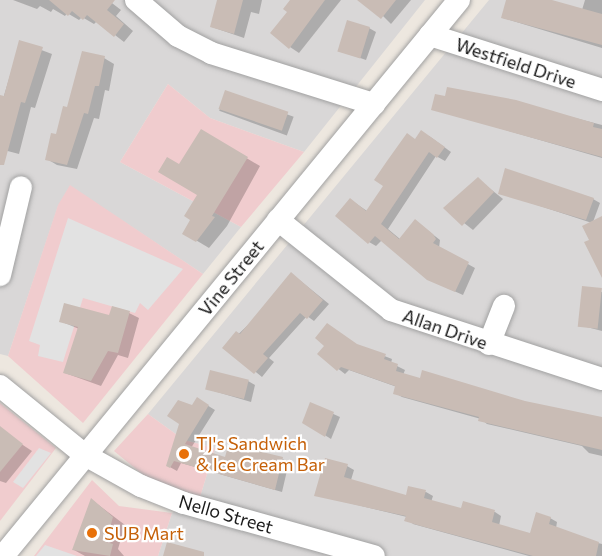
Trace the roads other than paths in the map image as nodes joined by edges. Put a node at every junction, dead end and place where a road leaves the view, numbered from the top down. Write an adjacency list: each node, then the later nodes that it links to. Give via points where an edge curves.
1 (136, 0): 5 (street, via 178,36 211,53)
2 (459, 0): 3 (street, Vine Street)
3 (430, 35): 4 (street, Westfield Drive); 5 (street, Vine Street)
4 (602, 90)
5 (374, 104): 7 (street, Vine Street)
6 (21, 187): 8 (street)
7 (278, 220): 10 (street, Allan Drive, via 391,310); 13 (street, Vine Street)
8 (0, 275)
9 (504, 306): 10 (street)
10 (489, 344): 11 (street, Allan Drive)
11 (602, 379)
12 (0, 386): 13 (street, Nello Street)
13 (85, 455): 14 (street, Vine Street); 15 (street, Nello Street, via 141,486 184,503)
14 (3, 556)
15 (374, 556)

